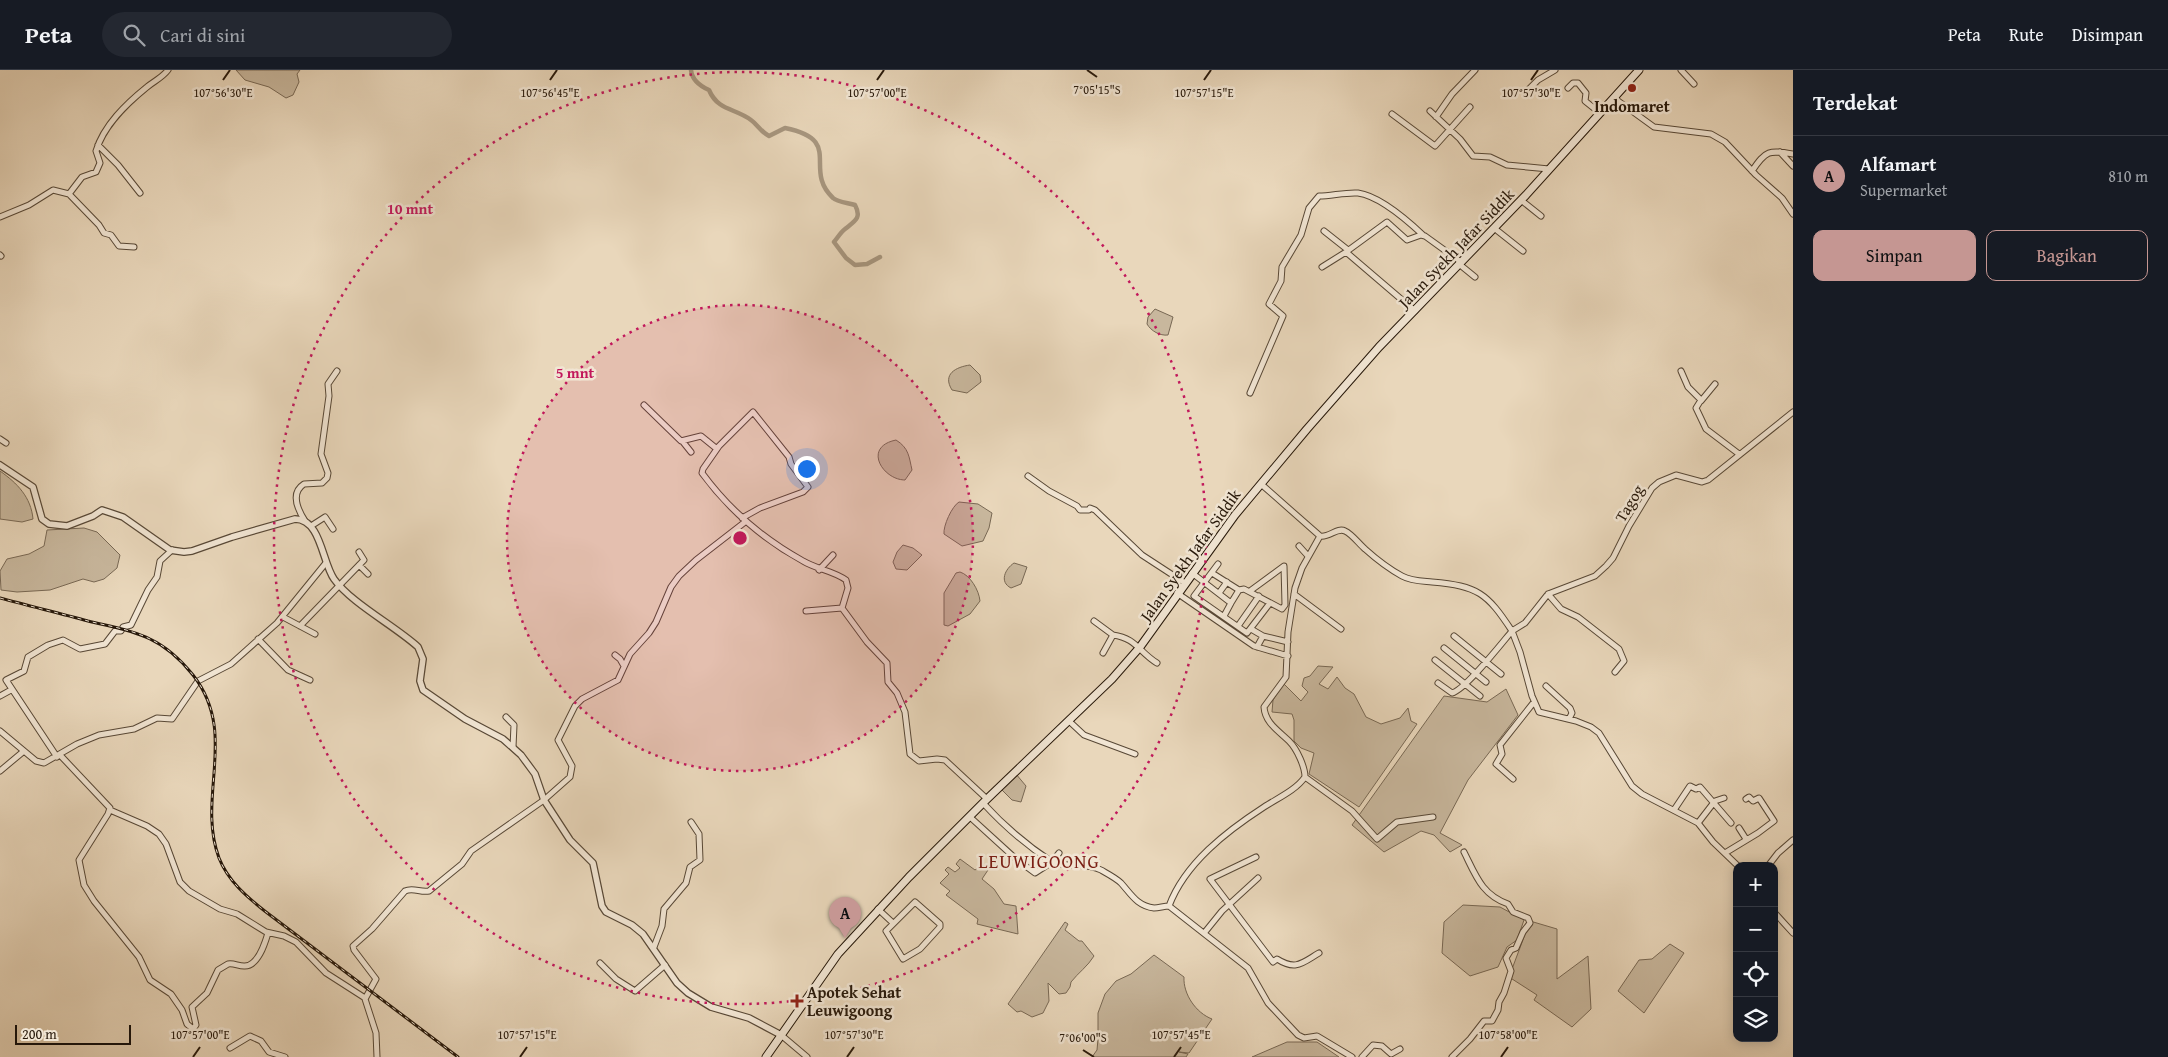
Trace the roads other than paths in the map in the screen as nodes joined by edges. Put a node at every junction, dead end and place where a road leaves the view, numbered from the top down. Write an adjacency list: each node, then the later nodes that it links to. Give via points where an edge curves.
1 (168, 70): 16 (street, via 124,108)
2 (1475, 70): 14 (street)
3 (1555, 70): 8 (street)
4 (1681, 70): 6 (street)
5 (1635, 72): 9 (main road, Jalan Syekh Jafar Siddik)
6 (1694, 84)
7 (1568, 88): 12 (street, via 1578,82 1586,92 1585,101)
8 (1529, 89)
9 (1614, 98): 12 (main road, Jalan Syekh Jafar Siddik); 21 (street, via 1654,127 1717,136)
10 (1470, 107): 15 (street)
11 (1430, 111): 14 (street)
12 (1600, 113): 20 (main road, Jalan Syekh Jafar Siddik)
13 (1392, 114): 15 (street, via 1435,146)
14 (1436, 117): 15 (street)
15 (1450, 130): 20 (street, via 1473,156 1490,157 1507,166)
16 (98, 145): 22 (street); 23 (street, via 98,169 82,177)
17 (1780, 152): 18 (street); 19 (street); 21 (street, via 1770,151 1764,155)
18 (1793, 154)
19 (1793, 166)
20 (1549, 169): 24 (main road, Jalan Syekh Jafar Siddik)
21 (1752, 171): 25 (street, via 1782,198)
22 (140, 193)
23 (69, 194): 27 (street, via 53,190); 31 (street, via 119,246)
24 (1521, 200): 26 (street); 28 (main road, Jalan Syekh Jafar Siddik)
25 (1793, 214)
26 (1541, 216)
27 (0, 217)
28 (1494, 228): 33 (street); 34 (main road, Jalan Syekh Jafar Siddik)
29 (1324, 231): 32 (street)
30 (1422, 235): 32 (street, via 1407,240 1387,222); 34 (street); 41 (street, via 1369,196 1357,193 1319,196 1309,208 1301,235 1282,266 1281,281 1269,307 1283,316)
31 (134, 246)
32 (1347, 251): 35 (street); 37 (street)
33 (1523, 251)
34 (1460, 263): 36 (street); 37 (main road, Jalan Syekh Jafar Siddik)
35 (1322, 266)
36 (1474, 277)
37 (1415, 311): 53 (main road, Jalan Syekh Jafar Siddik)
38 (337, 371): 55 (street, via 328,384 321,450 327,478 322,483 304,484 298,491 297,506)
39 (1681, 371): 42 (street, via 1688,387)
40 (1715, 384): 42 (street)
41 (1250, 393)
42 (1701, 401): 50 (street, via 1696,408 1703,425)
43 (644, 405): 46 (street)
44 (1793, 412): 50 (street, Tagog)
45 (0, 439): 47 (street)
46 (684, 442): 48 (street, via 703,436); 49 (street)
47 (6, 443)
48 (717, 449): 54 (street, via 702,473); 54 (street, via 753,412 808,485 802,492 760,508)
49 (691, 452)
50 (1739, 454): 80 (street, Tagog, via 1705,481 1676,475 1655,484 1610,563 1594,576)
51 (0, 465): 60 (street, via 32,488 42,519 49,524 67,526 102,510 123,517)
52 (1028, 476): 72 (street, via 1080,510 1095,510 1142,555)
53 (1261, 484): 58 (street); 68 (main road, Jalan Syekh Jafar Siddik)
54 (744, 520): 67 (street, via 764,538); 109 (street, via 679,576 662,612)
55 (305, 521): 56 (street); 60 (street, via 295,519 189,552)
56 (311, 526): 57 (street, via 325,516); 64 (street)
57 (333, 529)
58 (1320, 536): 63 (street); 93 (street, via 1346,531 1404,578 1461,584 1476,590 1489,600)
59 (1299, 546): 63 (street)
60 (172, 550): 118 (street, via 160,561 157,577 131,625 115,631 106,644 80,649 63,640 48,645 28,657 23,672 7,679)
61 (359, 552): 66 (street, via 365,558)
62 (833, 555): 67 (street)
63 (1308, 556): 79 (street)
64 (326, 564): 74 (street); 87 (street)
65 (1218, 564): 69 (street)
66 (359, 565): 70 (street); 74 (street)
67 (819, 570): 84 (street, via 847,582)
68 (1191, 573): 72 (main road, Jalan Syekh Jafar Siddik); 73 (street)
69 (1212, 573): 71 (street); 73 (street)
70 (368, 574)
71 (1227, 582): 75 (street); 78 (street)
72 (1185, 583): 77 (main road, Jalan Syekh Jafar Siddik)
73 (1204, 584): 78 (street); 86 (street, via 1194,596)
74 (339, 586): 89 (street); 126 (street, via 418,647 423,659 420,684 423,690)
75 (1239, 590): 76 (street); 82 (street)
76 (1250, 591): 81 (street); 83 (street, via 1284,566 1284,607)
77 (1177, 593): 100 (main road, Jalan Syekh Jafar Siddik); 101 (street)
78 (1219, 593): 82 (street)
79 (1294, 594): 92 (street); 99 (street)
80 (1548, 594): 93 (street, via 1525,623); 110 (street, via 1561,609 1580,618 1619,649 1624,659)
81 (1259, 596): 83 (street); 90 (street)
82 (1231, 603): 86 (street)
83 (1270, 603): 91 (street)
84 (842, 608): 85 (street); 136 (street, via 867,642 887,662 888,682 905,712 910,754 919,761 945,760)
85 (806, 611)
86 (1224, 616): 90 (street)
87 (283, 617): 89 (street); 98 (street)
88 (1094, 621): 95 (street)
89 (300, 626): 94 (street)
90 (1238, 626): 91 (street, via 1247,633)
91 (1251, 629): 96 (street)
92 (1341, 629)
93 (1512, 631): 108 (street); 121 (street)
94 (315, 634)
95 (1113, 635): 100 (street, via 1128,638); 103 (street)
96 (1263, 636): 99 (street); 101 (street)
97 (1454, 636): 108 (street)
98 (258, 639): 113 (street, via 288,670); 129 (street, via 231,664 198,681 172,719 157,718 134,729 99,735)
99 (1288, 642): 105 (street)
100 (1140, 647): 107 (street); 124 (main road, Jalan Syekh Jafar Siddik)
101 (1257, 648): 105 (street)
102 (1444, 648): 111 (street)
103 (1103, 653)
104 (615, 655): 109 (street)
105 (1288, 656): 131 (street, via 1286,679 1265,704 1264,710 1273,727 1291,743)
106 (1435, 660): 116 (street)
107 (1157, 662)
108 (1485, 662): 111 (street); 112 (street)
109 (624, 666): 135 (street, via 618,680 585,696 575,706 558,740 572,766 572,774)
110 (1615, 672)
111 (1475, 674): 114 (street); 116 (street)
112 (1501, 674)
113 (310, 680)
114 (1486, 682)
115 (1438, 683): 116 (street, via 1452,693)
116 (1466, 685): 120 (street)
117 (1546, 686): 123 (street, via 1570,708)
118 (11, 690): 119 (street); 129 (street)
119 (0, 696)
120 (1480, 696)
121 (1534, 702): 123 (street, via 1543,714); 132 (street, via 1500,745 1502,754 1496,764)
122 (506, 717): 126 (street, via 514,725)
123 (1569, 719): 139 (street, via 1600,733 1632,786)
124 (1069, 721): 128 (street, via 1084,735); 136 (main road, Jalan Syekh Jafar Siddik)
125 (0, 731): 127 (street)
126 (513, 747): 135 (street, via 535,774)
127 (24, 751): 129 (street, via 44,764); 130 (street)
128 (1135, 754)
129 (59, 756): 138 (street, via 98,793)
130 (0, 771)
131 (1305, 777): 141 (street, via 1352,811 1377,839 1397,822); 157 (street, via 1216,843 1178,885)
132 (1513, 779)
133 (1724, 798): 137 (street)
134 (1746, 799): 146 (street, via 1759,798 1774,821)
135 (544, 800): 164 (street, via 570,840 593,864 604,910 637,929); 168 (street, via 471,851 462,864 429,891 405,891 372,929 356,942 353,949 376,979)
136 (985, 801): 140 (main road, Jalan Syekh Jafar Siddik); 152 (street, via 1021,841)
137 (1715, 801): 139 (street, via 1702,787 1696,789 1691,786); 143 (street); 144 (street)
138 (110, 810): 162 (street, via 159,834 180,882 189,891); 162 (street, via 80,860 84,886 139,957 150,980 171,994 189,1026 194,1028 196,1025 192,1007 207,993 218,970 228,964 249,965 261,953)
139 (1674, 810): 143 (street)
140 (970, 817): 152 (street, via 1033,872 1039,872); 158 (main road, Jalan Syekh Jafar Siddik)
141 (1433, 817)
142 (691, 822): 164 (street, via 699,834 700,861 690,867 686,883 666,906)
143 (1698, 823): 150 (street)
144 (1731, 823)
145 (1739, 828): 146 (street)
146 (1746, 839): 150 (street)
147 (1793, 840): 154 (street)
148 (1464, 852): 179 (street, via 1483,889 1508,904 1513,912 1528,918 1530,923 1516,948 1506,958 1511,971 1492,1021 1484,1020)
149 (1059, 853): 152 (street)
150 (1725, 853): 153 (street)
151 (1256, 857): 156 (street, via 1210,879)
152 (1052, 862): 157 (street, via 1092,866 1119,882 1139,902 1155,908)
153 (1734, 862)
154 (1771, 862)
155 (1258, 878): 156 (street)
156 (1229, 904): 161 (street); 165 (street, via 1274,962 1276,959 1287,966 1298,964)
157 (1169, 906): 161 (street)
158 (878, 910): 160 (street); 169 (main road, Jalan Syekh Jafar Siddik, via 838,954)
159 (1778, 916): 163 (street)
160 (893, 923): 160 (street, via 886,933 904,959 920,949 940,926 916,902)
161 (1205, 932): 177 (street, via 1248,968 1268,1004 1298,1035 1304,1038 1317,1036)
162 (268, 933): 168 (street, via 296,942 326,973)
163 (1793, 933)
164 (654, 947): 167 (street)
165 (1319, 953)
166 (600, 963): 167 (street, via 616,980 634,991)
167 (665, 965): 169 (street, via 677,983 699,1000 711,1007 750,1018)
168 (365, 998): 175 (street, via 376,1033)
169 (781, 1035): 173 (main road, Jalan Syekh Jafar Siddik); 176 (street)
170 (230, 1048): 174 (street, via 250,1036 261,1041 269,1052)
171 (1400, 1049): 172 (street)
172 (1390, 1055): 178 (street, via 1382,1046 1373,1045)
173 (768, 1056)
174 (285, 1057)
175 (377, 1057)
176 (808, 1057)
177 (1352, 1057)
178 (1362, 1057)
179 (1452, 1057)

